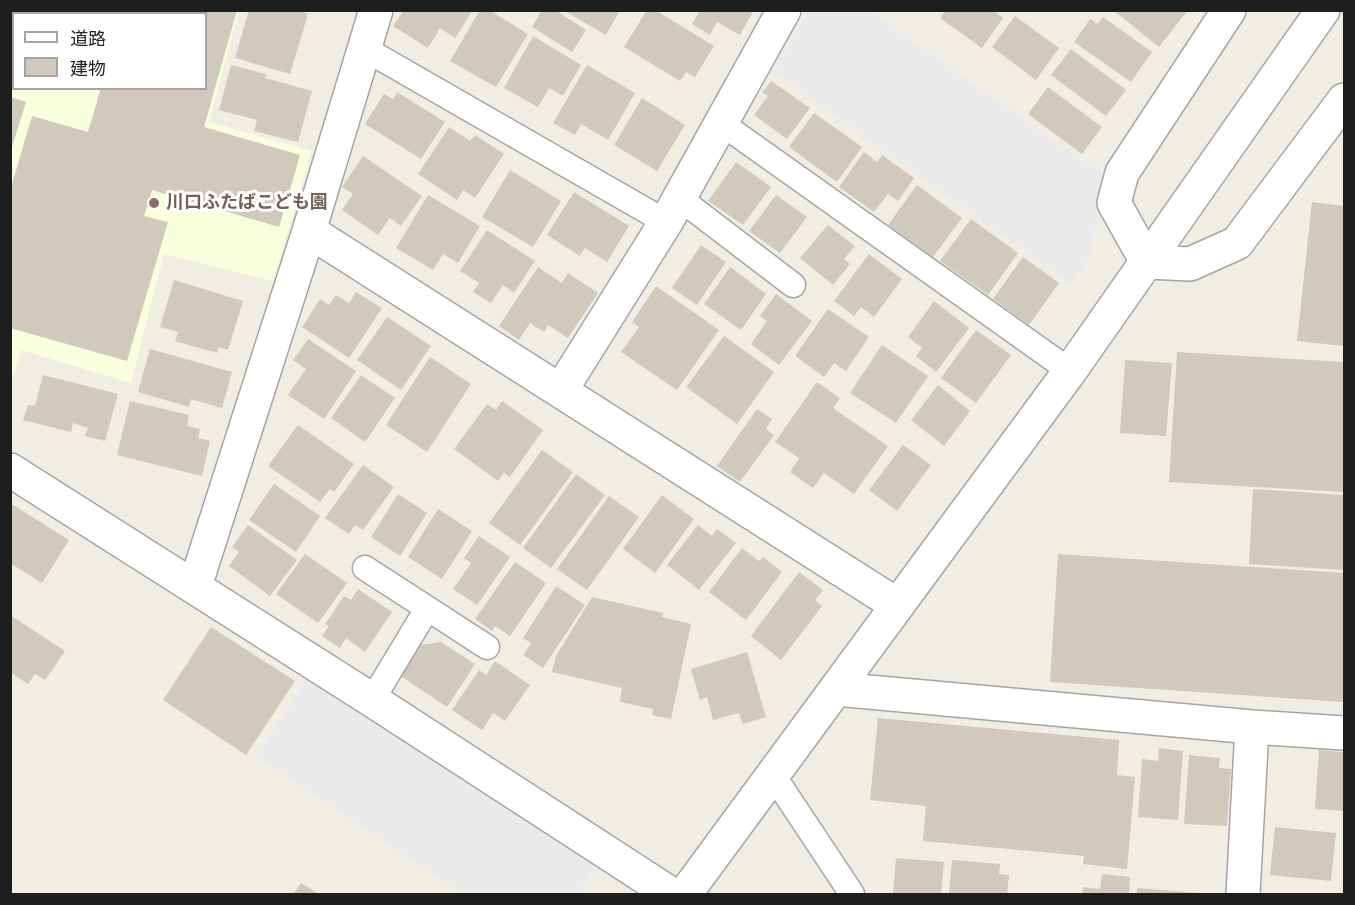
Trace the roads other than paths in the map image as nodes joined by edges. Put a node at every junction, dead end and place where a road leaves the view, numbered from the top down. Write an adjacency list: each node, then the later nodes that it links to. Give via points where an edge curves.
1 (376, 10): 5 (street)
2 (784, 10): 7 (street)
3 (1229, 10): 10 (street, via 1122,173 1114,203)
4 (1323, 10): 10 (street)
5 (365, 49): 8 (lane); 9 (street)
6 (1344, 100): 10 (street, via 1238,243 1190,264)
7 (721, 123): 8 (street); 12 (lane)
8 (672, 210): 11 (lane); 13 (street)
9 (309, 231): 13 (street); 16 (street)
10 (1147, 262): 12 (street)
11 (793, 285)
12 (1070, 371): 17 (street)
13 (561, 390): 17 (street)
14 (10, 470): 16 (street)
15 (365, 568): 18 (lane)
16 (195, 586): 21 (street)
17 (897, 606): 20 (street)
18 (427, 609): 19 (lane); 21 (lane)
19 (487, 647)
20 (836, 689): 22 (street); 24 (street)
21 (372, 700): 25 (street)
22 (1252, 728): 23 (street); 28 (street)
23 (1344, 734)
24 (773, 775): 26 (street); 27 (lane)
25 (671, 894)
26 (685, 894)
27 (852, 894)
28 (1243, 894)

